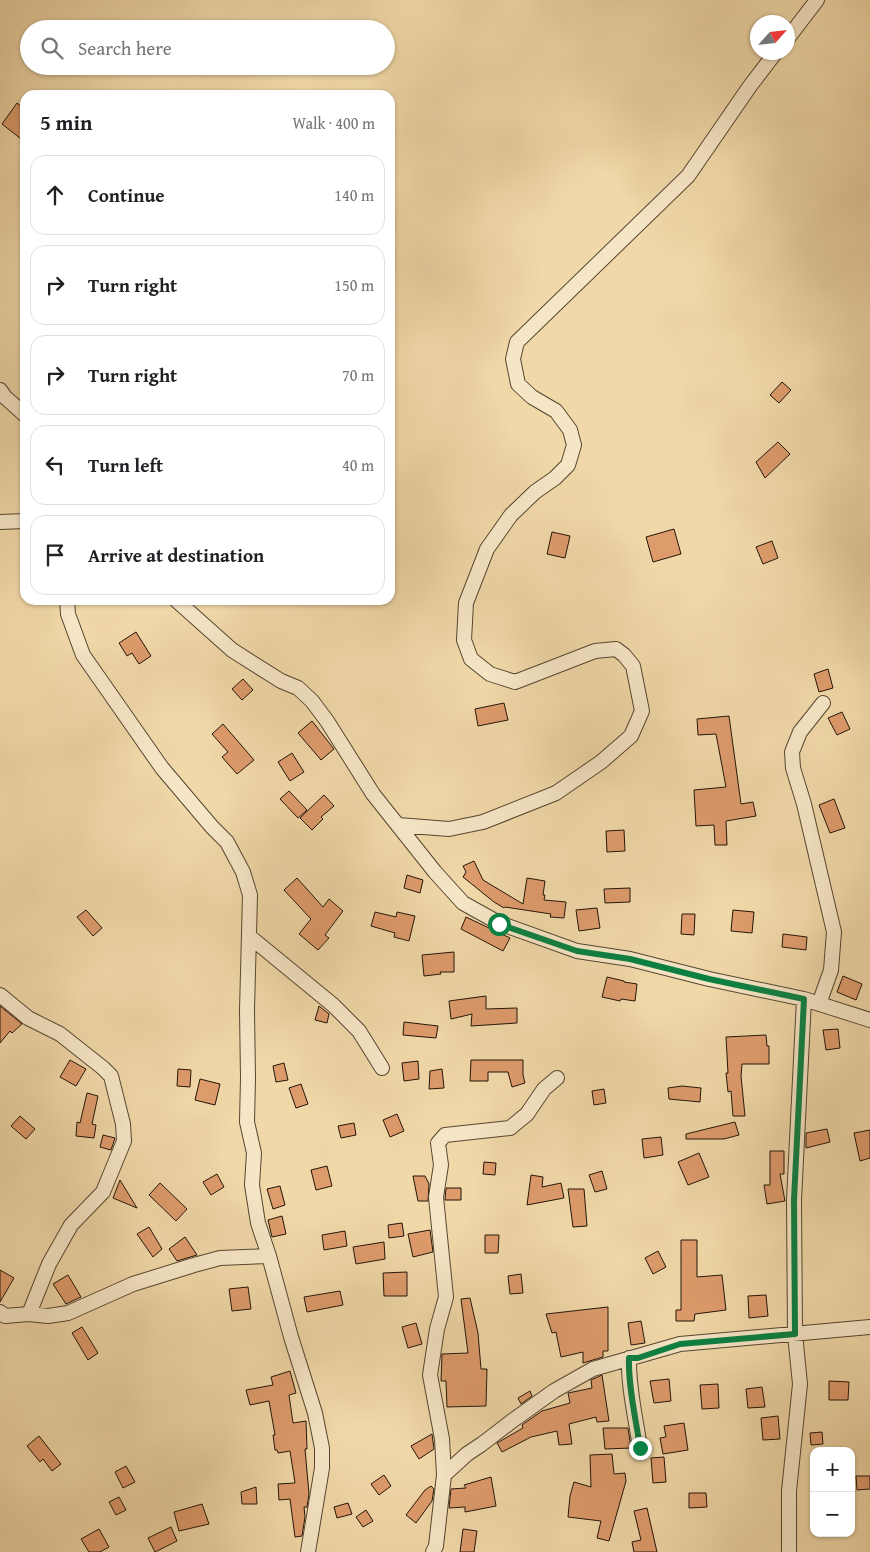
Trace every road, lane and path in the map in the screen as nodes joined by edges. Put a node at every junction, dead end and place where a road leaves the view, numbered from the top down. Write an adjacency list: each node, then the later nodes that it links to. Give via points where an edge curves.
1 (817, 0): 2 (street)
2 (795, 29)
3 (770, 60): 11 (street, via 688,176 517,342 513,359 518,384 556,411 570,430 574,445 568,465 511,515 486,549 466,603 464,640 472,659 490,674 515,682 595,651 616,649 633,666 638,684 642,711 631,736 601,762 556,793 483,822 449,829)
4 (2, 395): 5 (street)
5 (20, 411)
6 (20, 521): 7 (street)
7 (0, 522)
8 (67, 605): 12 (street, via 80,647 91,668 162,768 227,842 243,872 250,895)
9 (182, 605): 11 (street, via 232,650 273,677 298,688 312,701 373,794)
10 (822, 703): 15 (street, via 800,732 792,752 793,768 834,932 831,970)
11 (398, 825): 14 (street, via 463,904 499,924 577,951 630,959)
12 (250, 937): 17 (street, via 333,1005 359,1031); 19 (street, via 246,1010 247,1122 254,1153 252,1184 258,1223)
13 (0, 995): 21 (street, via 28,1018 60,1034 111,1076 123,1124 124,1140 103,1192 71,1225 49,1264)
14 (804, 999): 15 (street); 23 (street, via 794,1200)
15 (819, 1004): 16 (street)
16 (870, 1020)
17 (382, 1068)
18 (557, 1078): 26 (street, via 544,1089 527,1114 510,1128 445,1135 438,1143 440,1165 436,1197 446,1297 430,1374 442,1439)
19 (269, 1256): 21 (street, via 220,1258 133,1284 68,1313); 27 (street, via 315,1413 322,1448 322,1468)
20 (0, 1312): 21 (street, via 5,1316)
21 (29, 1314)
22 (870, 1327): 23 (street)
23 (795, 1334): 24 (street, via 680,1344); 29 (street, via 800,1384 789,1491)
24 (629, 1358): 25 (street, via 628,1374); 26 (street, via 593,1370 554,1391 467,1454)
25 (640, 1448)
26 (444, 1475): 28 (street)
27 (308, 1552)
28 (433, 1552)
29 (789, 1552)

